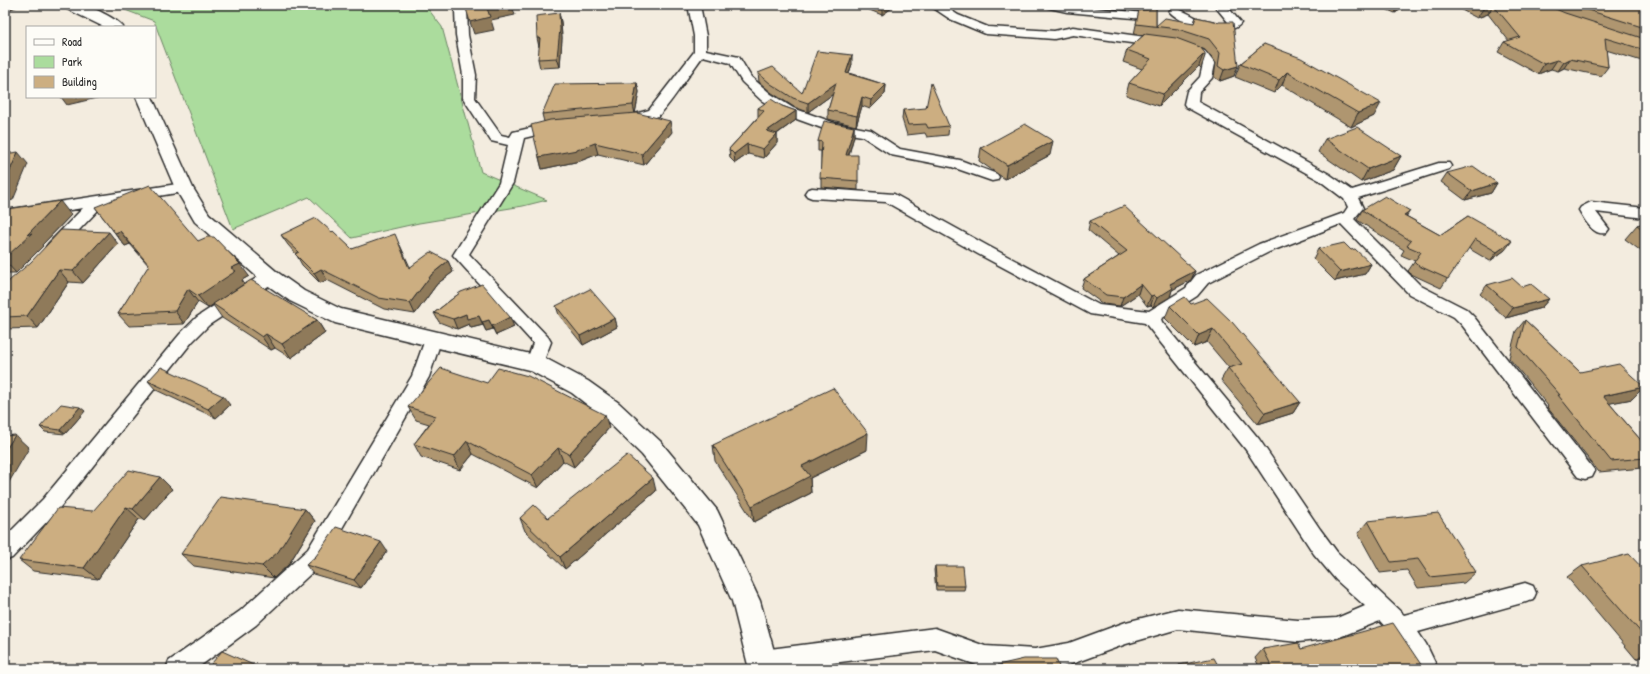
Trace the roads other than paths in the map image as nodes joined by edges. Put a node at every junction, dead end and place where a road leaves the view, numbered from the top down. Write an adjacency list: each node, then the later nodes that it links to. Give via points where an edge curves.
1 (70, 5): 9 (street)
2 (694, 5): 10 (street, via 700,36)
3 (935, 5): 19 (street, via 954,17 986,30 1054,35 1073,31 1175,45 1201,54 1209,64 1206,78 1193,91 1191,104 1324,177)
4 (1049, 5): 8 (street)
5 (1220, 5): 7 (street, via 1235,23 1231,27 1220,28 1193,22)
6 (462, 6): 14 (street, via 463,40 467,50 470,82 469,98 496,138)
7 (1174, 11)
8 (1144, 16)
9 (112, 26)
10 (700, 52): 12 (street, via 654,113 637,119); 16 (street, via 735,60 746,79 766,97 788,111 832,127 866,133 896,152 955,163)
11 (144, 98): 17 (street)
12 (615, 122)
13 (569, 125): 14 (street, via 553,126 518,135)
14 (516, 143): 29 (street, via 506,183 461,255 542,342)
15 (1444, 166): 19 (street)
16 (992, 177)
17 (184, 188): 20 (street); 26 (street, via 202,218)
18 (812, 193): 27 (street, via 889,197 1096,310)
19 (1350, 196): 23 (street, via 1356,208)
20 (98, 201): 22 (street); 25 (street)
21 (1645, 213): 24 (street, via 1591,207 1586,210)
22 (5, 215)
23 (1344, 218): 27 (street, via 1197,274 1198,287); 30 (street, via 1415,290 1460,313 1468,321)
24 (1601, 229)
25 (44, 257)
26 (270, 277): 28 (street, via 297,296 335,315); 31 (street, via 203,321 186,338 50,505)
27 (1152, 318): 33 (street, via 1154,324 1236,421 1330,558 1355,585)
28 (433, 338): 29 (street); 36 (street, via 420,377 315,556 248,618)
29 (535, 363): 35 (street, via 580,387 611,410 651,448 708,518 746,602)
30 (1585, 471)
31 (5, 551)
32 (1525, 593): 34 (street)
33 (1383, 609): 34 (street); 35 (street, via 1337,628 1298,631 1178,619 1126,633 1069,654 1035,660 985,657 935,639)
34 (1402, 626): 37 (street, via 1420,650)
35 (763, 665)
36 (177, 669)
37 (1427, 669)

